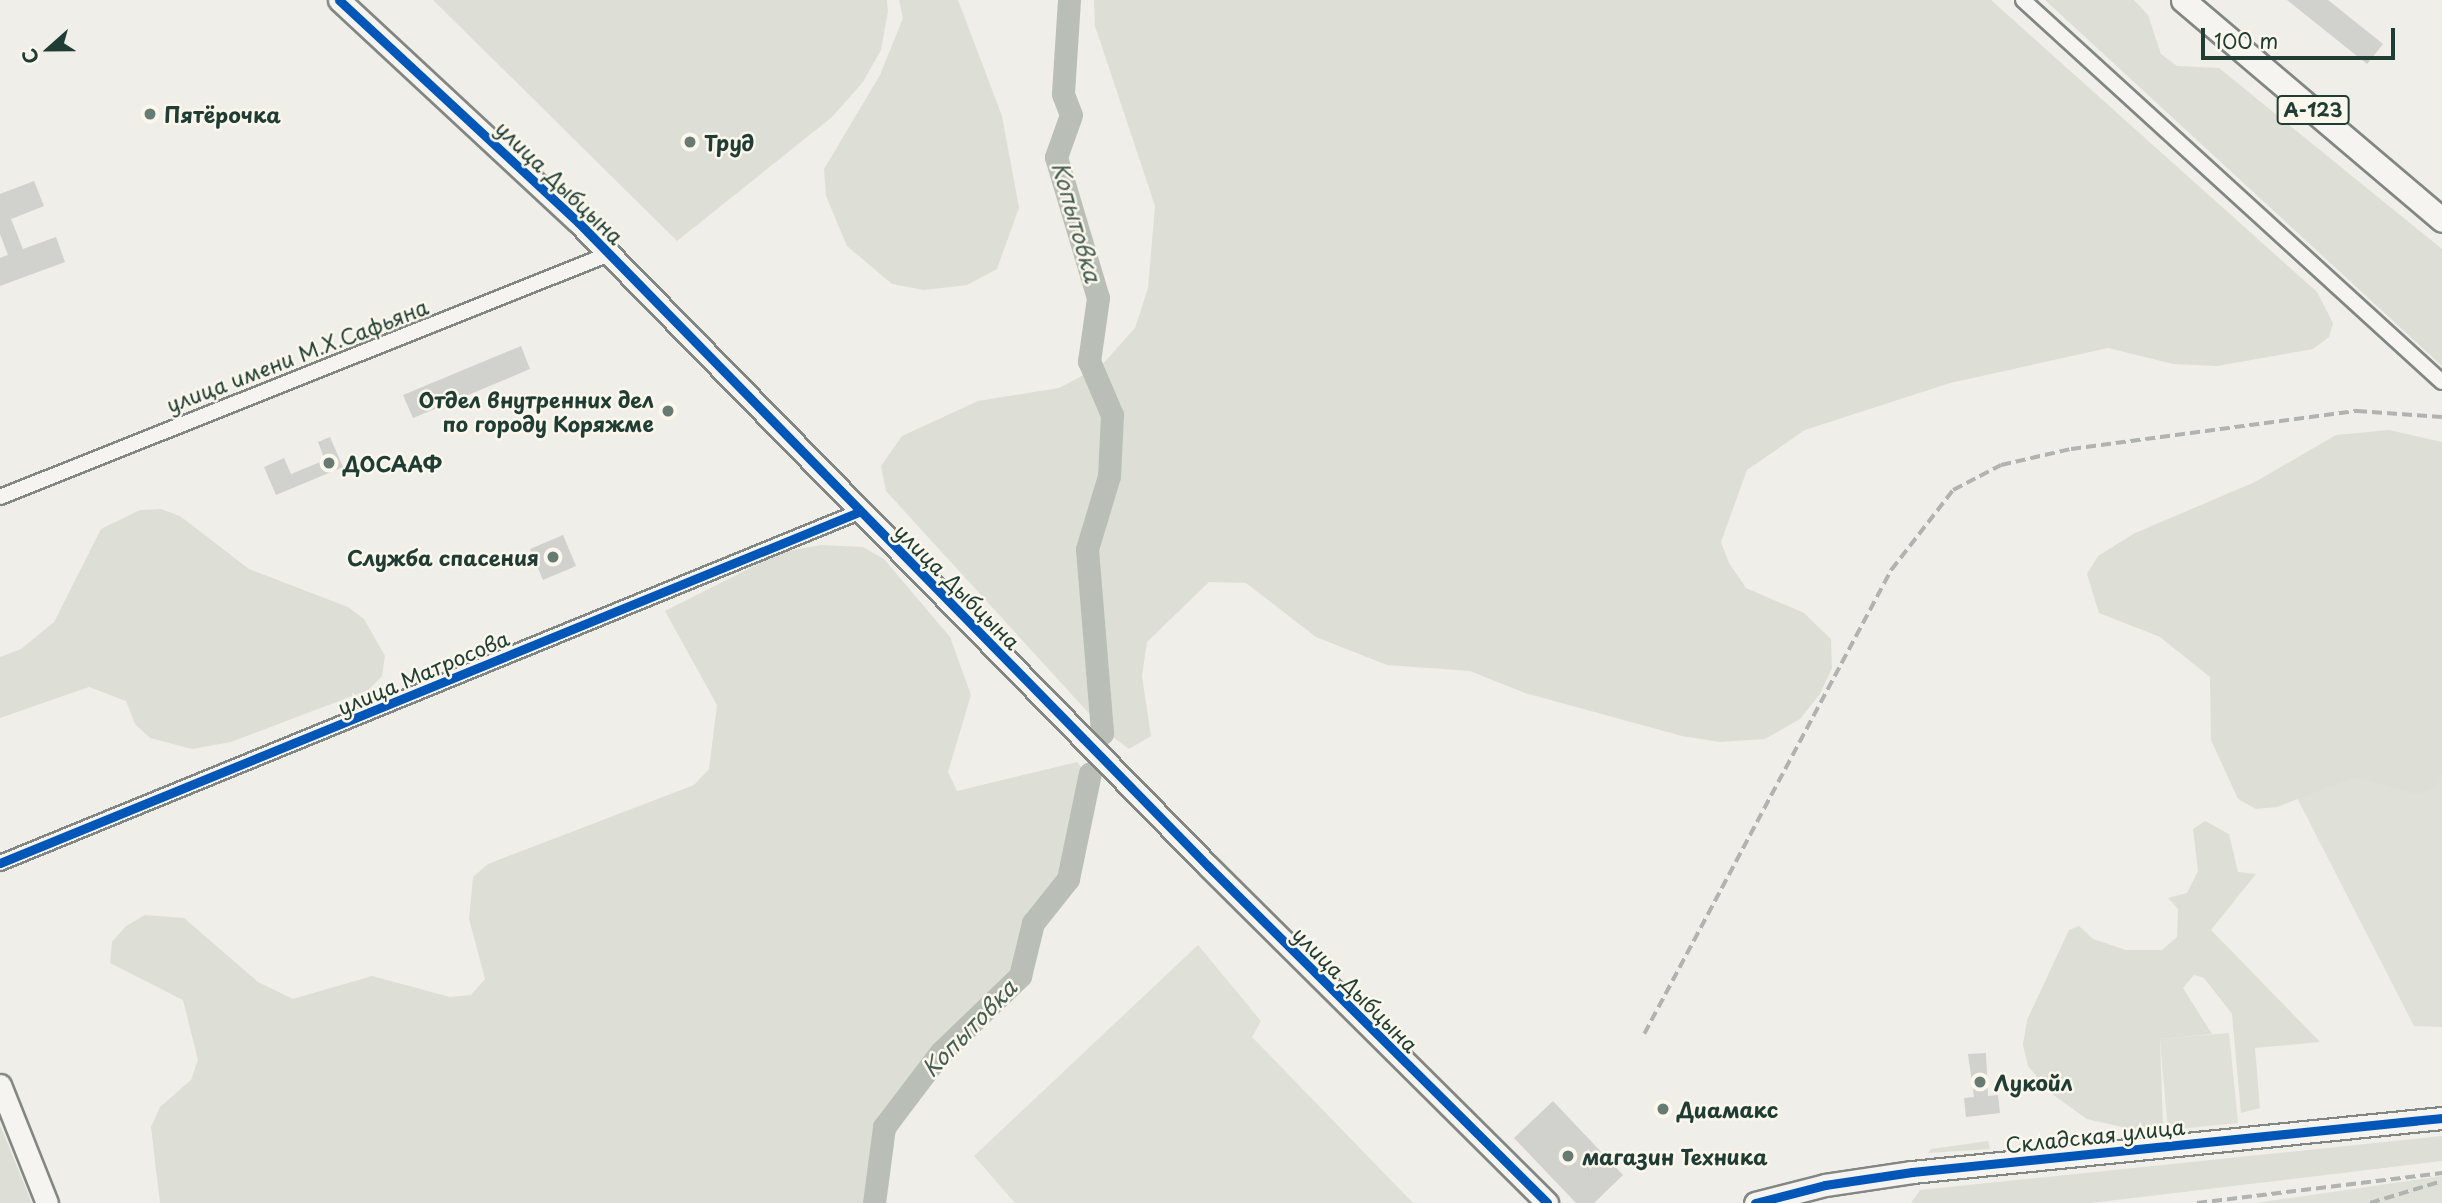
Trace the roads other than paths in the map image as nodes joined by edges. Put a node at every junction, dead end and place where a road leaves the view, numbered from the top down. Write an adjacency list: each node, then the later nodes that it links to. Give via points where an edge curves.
1 (339, 0): 5 (street, улица Дыбцына)
2 (2023, 0): 6 (street)
3 (2183, 0): 4 (main road, А-123)
4 (2442, 220)
5 (609, 254): 7 (street, улица имени М.Х.Сафьяна); 8 (street, улица Дыбцына)
6 (2442, 382)
7 (0, 496)
8 (859, 512): 9 (street, улица Матросова); 13 (street, улица Дыбцына)
9 (0, 863)
10 (0, 1085): 12 (street)
11 (2442, 1118): 14 (street, Складская улица, via 1912,1172 1825,1185)
12 (47, 1203)
13 (1547, 1203)
14 (1755, 1203)

